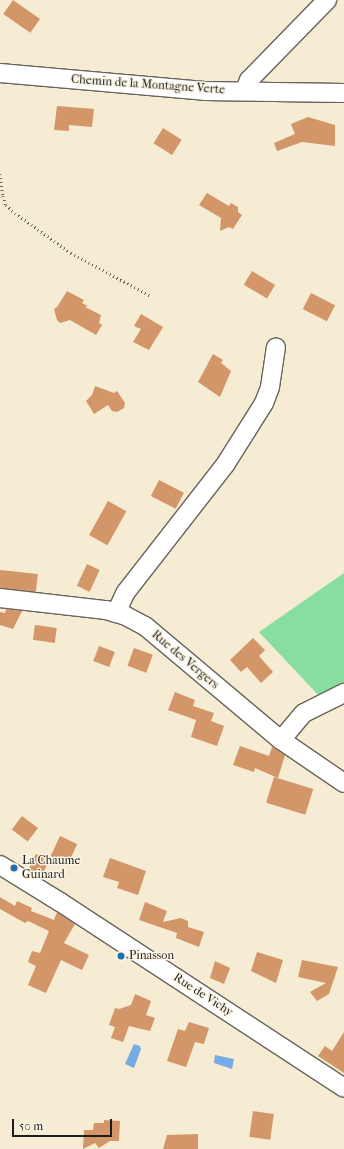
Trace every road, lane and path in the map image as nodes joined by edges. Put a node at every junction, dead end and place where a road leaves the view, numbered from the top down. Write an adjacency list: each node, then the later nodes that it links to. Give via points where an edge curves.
1 (328, 0): 3 (street, via 249,80)
2 (0, 73): 3 (street, Chemin de la Montagne Verte, via 204,91)
3 (245, 90): 4 (street, Chemin de la Montagne Verte)
4 (344, 93)
5 (0, 174): 6 (path, via 6,205 15,213 71,253)
6 (151, 296)
7 (276, 347): 9 (street, via 270,387 264,403 225,466 126,592)
8 (0, 598): 9 (street, Rue des Vergers)
9 (116, 613): 11 (street, Rue des Vergers, via 145,626)
10 (344, 693): 11 (street, via 304,712)
11 (281, 740): 12 (street, Rue des Vergers)
12 (344, 783)
13 (0, 865): 14 (street, Rue de Vichy)
14 (344, 1088)

